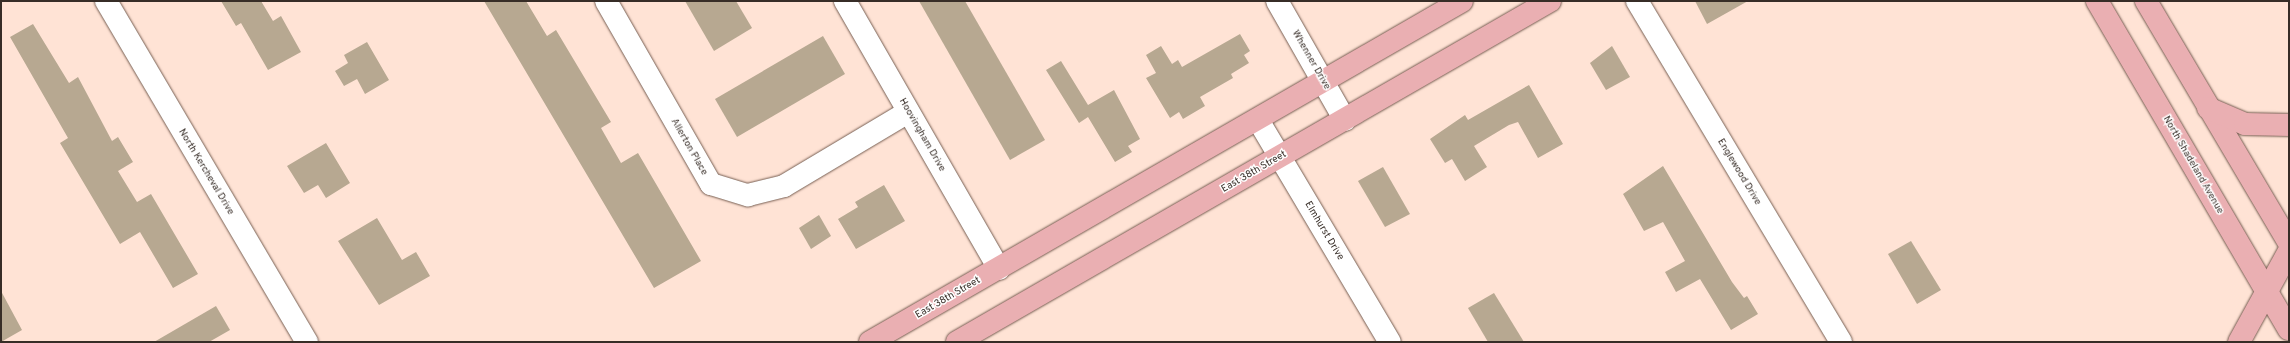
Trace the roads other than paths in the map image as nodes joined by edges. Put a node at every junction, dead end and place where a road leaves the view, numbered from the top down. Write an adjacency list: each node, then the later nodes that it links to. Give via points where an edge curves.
1 (106, 1): 22 (street, North Kercheval Drive)
2 (606, 1): 12 (street, Allerton Place, via 711,184 748,195 784,186)
3 (845, 1): 12 (street, Hoovingham Drive)
4 (1277, 1): 10 (street, Whenner Drive)
5 (1462, 1): 10 (main road, East 38th Street)
6 (1550, 1): 14 (main road, East 38th Street)
7 (1637, 1): 26 (street, Englewood Drive)
8 (2096, 1): 20 (main road, North Shadeland Avenue)
9 (2146, 1): 11 (main road)
10 (1324, 82): 13 (main road, East 38th Street); 14 (street, Whenner Drive)
11 (2208, 108): 15 (main road, via 2245,124); 17 (main road)
12 (908, 112): 19 (street, Hoovingham Drive)
13 (1258, 120): 16 (street, Elmhurst Drive); 19 (main road, East 38th Street)
14 (1345, 120): 16 (main road, East 38th Street)
15 (2289, 126)
16 (1280, 157): 24 (main road, East 38th Street); 25 (street, Elmhurst Drive)
17 (2289, 243)
18 (2289, 251): 20 (main road)
19 (999, 269): 23 (main road, East 38th Street)
20 (2268, 292): 21 (main road, North Shadeland Avenue); 27 (main road)
21 (2289, 329)
22 (307, 342)
23 (870, 342)
24 (957, 342)
25 (1390, 342)
26 (1841, 342)
27 (2240, 342)

